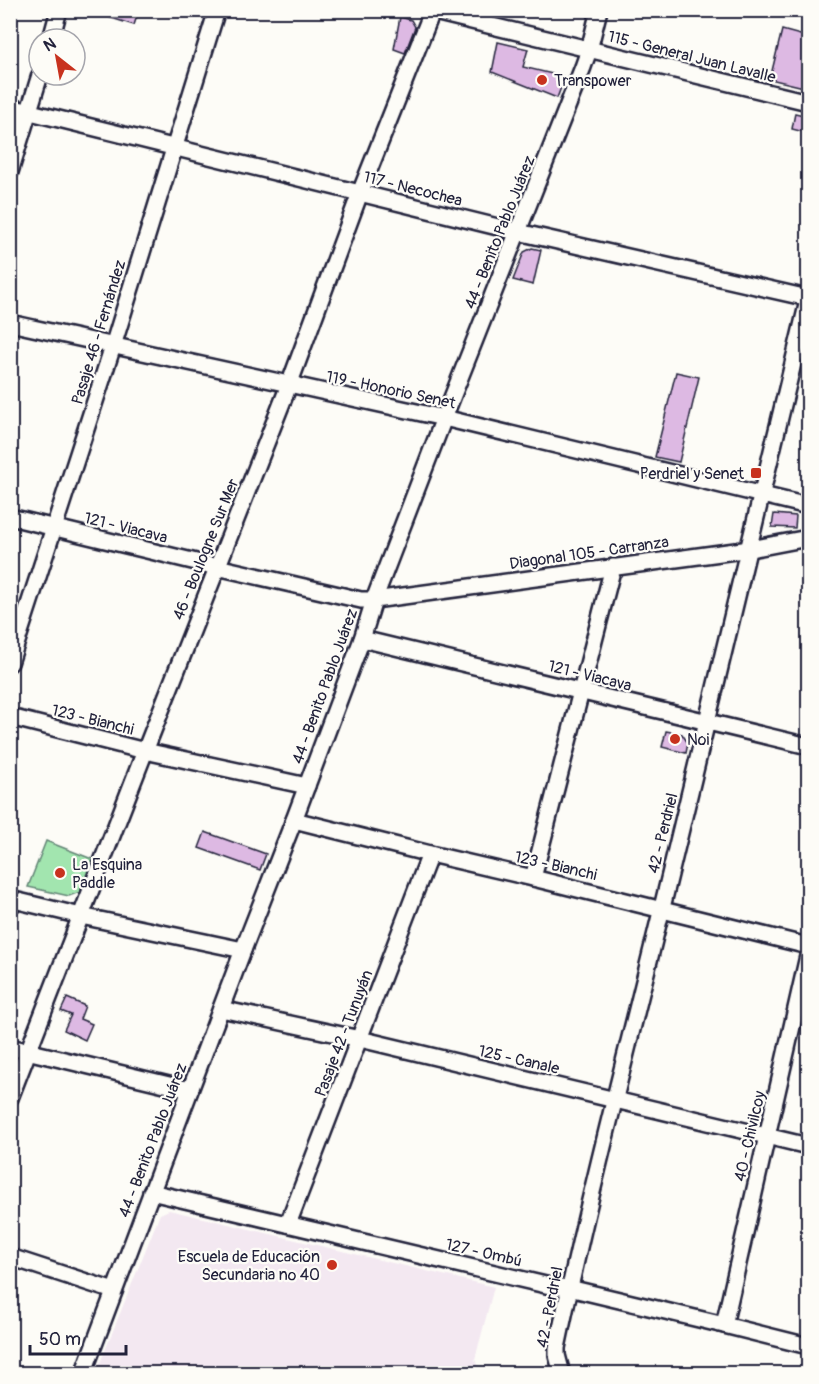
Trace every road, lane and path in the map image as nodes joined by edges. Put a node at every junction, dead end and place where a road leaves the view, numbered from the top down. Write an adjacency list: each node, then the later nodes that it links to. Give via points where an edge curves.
1 (59, 10): 5 (street)
2 (217, 10): 11 (street, Pasaje 46 - Fernández)
3 (599, 10): 6 (street, 44 - Benito Pablo Juárez)
4 (429, 11): 6 (street, 115 - General Juan Lavalle); 13 (street, 46 - Boulogne Sur Mer)
5 (54, 27)
6 (589, 50): 8 (street, 115 - General Juan Lavalle); 14 (street, 44 - Benito Pablo Juárez)
7 (36, 87): 10 (street)
8 (808, 102)
9 (10, 108): 10 (street, 117 - Necochea)
10 (29, 112): 11 (street, 117 - Necochea); 12 (street)
11 (174, 148): 13 (street, 117 - Necochea); 17 (street, Pasaje 46 - Fernández)
12 (10, 172)
13 (360, 193): 14 (street, 117 - Necochea); 18 (street, 46 - Boulogne Sur Mer)
14 (518, 232): 15 (street, 117 - Necochea); 19 (street, 44 - Benito Pablo Juárez)
15 (808, 300): 20 (street, 42 - Perdriel)
16 (10, 322): 17 (street, 119 - Honorio Senet)
17 (113, 346): 18 (street, 119 - Honorio Senet); 23 (street, Pasaje 46 - Fernández)
18 (289, 384): 19 (street, 119 - Honorio Senet); 26 (street, 46 - Boulogne Sur Mer)
19 (444, 418): 20 (street, 119 - Honorio Senet); 28 (street, 44 - Benito Pablo Juárez)
20 (763, 495): 21 (street, 119 - Honorio Senet); 25 (street, 42 - Perdriel)
21 (808, 506)
22 (10, 518): 23 (street, 121 - Viacava)
23 (55, 528): 26 (street, 121 - Viacava); 30 (street, Pasaje 46 - Fernández)
24 (808, 538): 25 (street, Diagonal 105 - Carranza)
25 (750, 549): 27 (street, Diagonal 105 - Carranza); 33 (street, 42 - Perdriel)
26 (217, 567): 28 (street, 121 - Viacava); 35 (street, 46 - Boulogne Sur Mer)
27 (613, 567): 28 (street, Diagonal 105 - Carranza); 31 (street)
28 (374, 600): 29 (street, 44 - Benito Pablo Juárez)
29 (362, 639): 31 (street, 121 - Viacava); 36 (street, 44 - Benito Pablo Juárez)
30 (10, 663)
31 (582, 691): 33 (street, 121 - Viacava); 39 (street)
32 (10, 717): 35 (street, 123 - Bianchi)
33 (708, 722): 34 (street, 121 - Viacava); 41 (street, 42 - Perdriel)
34 (808, 746)
35 (145, 751): 36 (street, 123 - Bianchi); 42 (street, 46 - Boulogne Sur Mer)
36 (307, 786): 37 (street, 44 - Benito Pablo Juárez)
37 (294, 819): 38 (street, 123 - Bianchi); 44 (street, 44 - Benito Pablo Juárez)
38 (430, 854): 39 (street, 123 - Bianchi); 47 (street, Pasaje 42 - Tunuyán)
39 (533, 878): 41 (street, 123 - Bianchi)
40 (10, 899): 42 (street)
41 (661, 909): 43 (street, 123 - Bianchi); 52 (street, 42 - Perdriel)
42 (81, 916): 44 (street); 49 (street, 46 - Boulogne Sur Mer)
43 (808, 946)
44 (243, 950): 46 (street, 44 - Benito Pablo Juárez)
45 (808, 956): 53 (street, 40 - Chivilcoy)
46 (221, 1009): 47 (street, 125 - Canale); 50 (street, 44 - Benito Pablo Juárez)
47 (360, 1039): 52 (street, 125 - Canale); 56 (street, Pasaje 42 - Tunuyán)
48 (10, 1047): 49 (street)
49 (28, 1051): 50 (street); 51 (street, 46 - Boulogne Sur Mer)
50 (190, 1090): 55 (street, 44 - Benito Pablo Juárez)
51 (10, 1098)
52 (614, 1100): 53 (street, 125 - Canale); 58 (street, 42 - Perdriel)
53 (768, 1136): 54 (street, 125 - Canale); 60 (street, 40 - Chivilcoy)
54 (808, 1146)
55 (151, 1192): 56 (street, 127 - Ombú); 59 (street, 44 - Benito Pablo Juárez)
56 (288, 1224): 58 (street, 127 - Ombú)
57 (10, 1257): 59 (street)
58 (570, 1288): 60 (street, 127 - Ombú); 63 (street, 42 - Perdriel, via 557,1348)
59 (114, 1291): 62 (street, 44 - Benito Pablo Juárez)
60 (724, 1325): 61 (street, 127 - Ombú)
61 (808, 1347)
62 (83, 1374)
63 (562, 1374)

